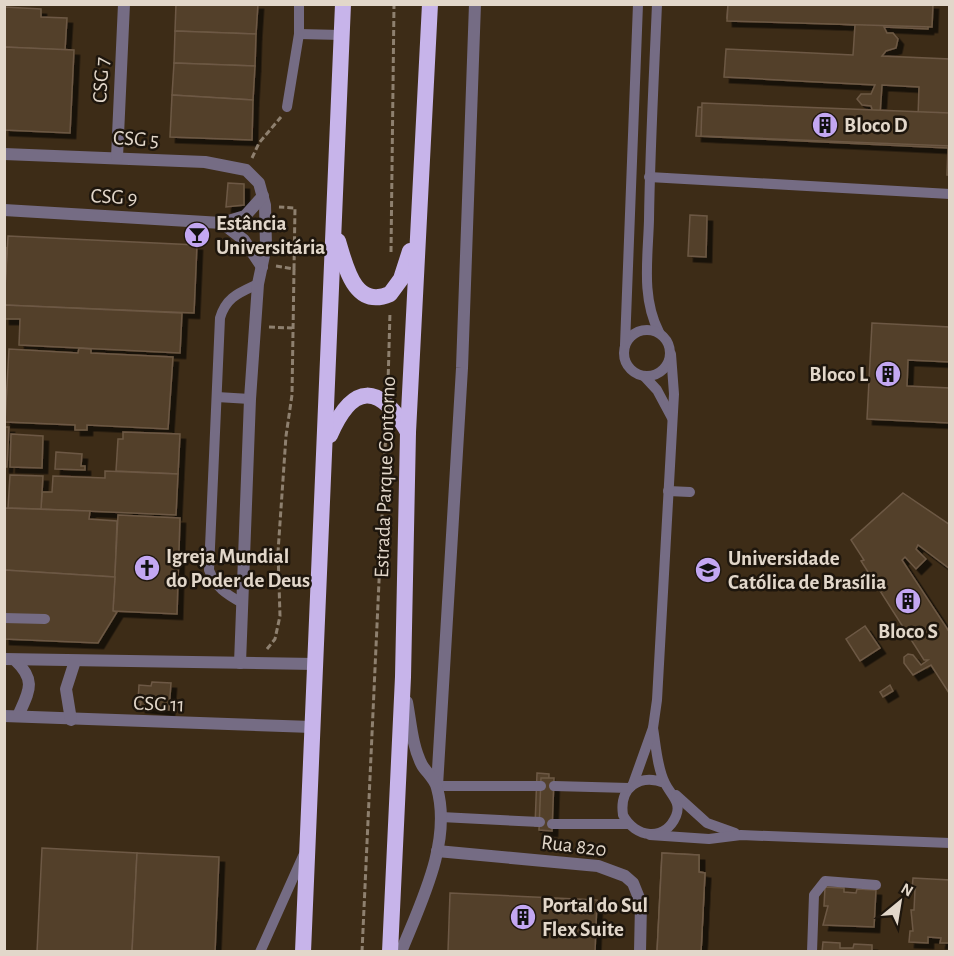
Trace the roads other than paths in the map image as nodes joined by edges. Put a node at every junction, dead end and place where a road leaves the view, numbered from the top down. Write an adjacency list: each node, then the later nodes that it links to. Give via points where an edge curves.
1 (124, 4): 12 (street, CSG 7)
2 (299, 4): 8 (lane)
3 (343, 4): 9 (highway)
4 (430, 4): 20 (highway, Estrada Parque Contorno)
5 (475, 4): 48 (street, via 462,368)
6 (638, 4): 24 (lane)
7 (657, 4): 13 (lane)
8 (299, 34): 9 (lane); 10 (lane)
9 (341, 35): 19 (highway)
10 (287, 107)
11 (4, 154): 12 (street, CSG 5)
12 (117, 158): 15 (street, CSG 5, via 205,162 246,170)
13 (649, 177): 14 (lane); 23 (lane, via 648,304)
14 (945, 194): 16 (lane)
15 (262, 195): 18 (street, CSG 9, via 245,216); 21 (street)
16 (950, 202)
17 (4, 210): 18 (street, CSG 9)
18 (222, 223): 21 (street, via 244,240)
19 (334, 229): 20 (highway, via 349,275 359,292 370,298 390,294 401,279); 31 (highway)
20 (417, 231): 30 (highway, Estrada Parque Contorno)
21 (262, 263): 22 (street)
22 (258, 284): 27 (lane, via 231,297 223,307); 28 (street)
23 (659, 332): 24 (lane, via 645,329 633,334); 25 (lane, via 668,341)
24 (625, 345): 26 (lane, via 624,359 632,370)
25 (671, 354): 26 (lane, via 667,366 657,374); 29 (lane)
26 (644, 376): 29 (lane, via 657,390)
27 (217, 397): 28 (lane); 34 (lane, via 209,570 222,592)
28 (250, 399): 34 (street)
29 (672, 418): 32 (lane)
30 (408, 432): 31 (highway, via 387,403 375,396 364,396 340,412); 41 (highway, Estrada Parque Contorno)
31 (325, 446): 40 (highway)
32 (668, 491): 33 (lane); 46 (lane)
33 (690, 492)
34 (242, 603): 39 (street)
35 (4, 618): 36 (lane)
36 (45, 619)
37 (10, 659): 38 (street); 43 (street, via 27,671 30,679)
38 (75, 661): 39 (street); 44 (street, via 66,689)
39 (240, 663): 40 (street)
40 (315, 664): 45 (highway)
41 (403, 677): 48 (street, via 414,743); 65 (highway, Estrada Parque Contorno)
42 (4, 716): 43 (street, CSG 11)
43 (18, 716): 44 (street, CSG 11)
44 (71, 720): 45 (street, CSG 11)
45 (312, 727): 60 (highway)
46 (653, 728): 47 (lane); 51 (lane)
47 (665, 783): 51 (lane, via 643,779); 52 (lane)
48 (437, 786): 49 (lane); 53 (street)
49 (541, 786)
50 (554, 786): 51 (lane)
51 (631, 786): 56 (lane, via 621,806)
52 (675, 795): 57 (lane, via 677,814 668,829); 58 (lane, via 707,823)
53 (441, 818): 54 (lane); 61 (street)
54 (540, 822)
55 (552, 824): 56 (lane)
56 (628, 824): 57 (lane, via 637,832)
57 (650, 835): 58 (lane, via 709,839)
58 (741, 835): 59 (lane)
59 (950, 843)
60 (307, 847): 63 (lane); 64 (highway)
61 (437, 851): 66 (street); 67 (street, Rua 820, via 597,866 626,876 641,903)
62 (876, 885): 68 (lane, via 825,881 818,887 814,895)
63 (260, 951)
64 (303, 951)
65 (390, 951)
66 (401, 951)
67 (640, 951)
68 (812, 951)

